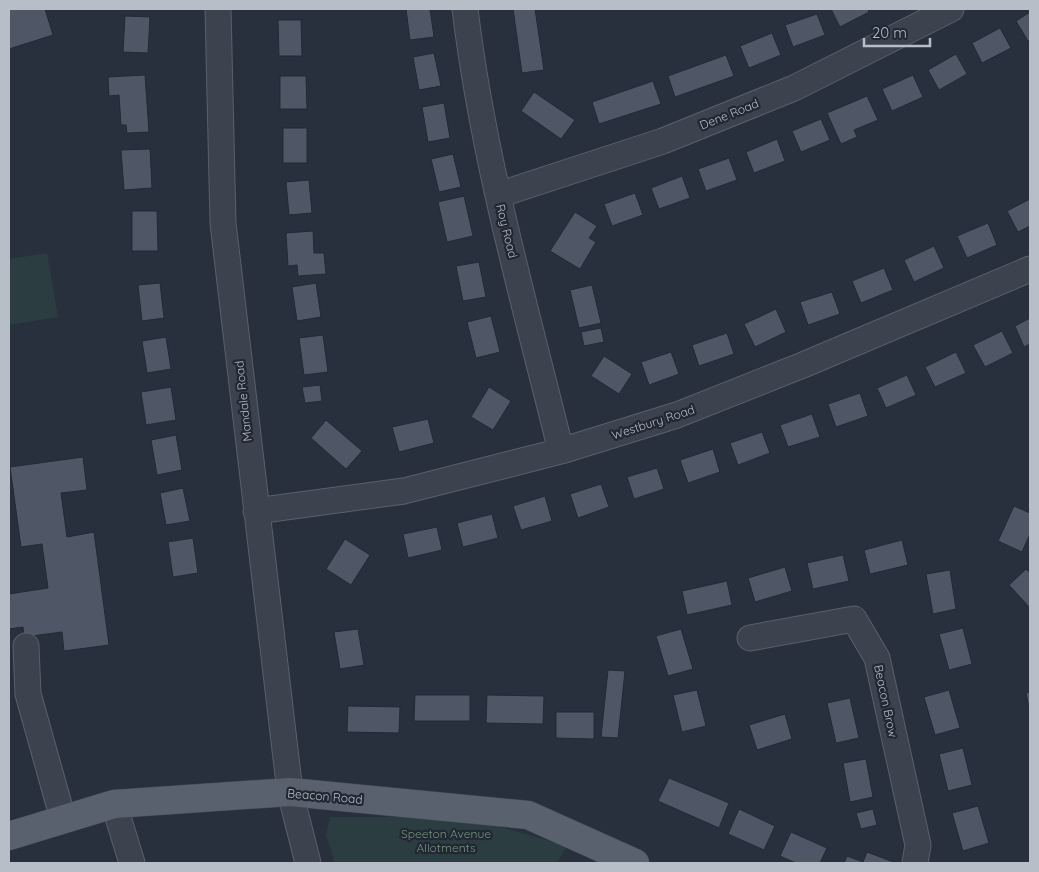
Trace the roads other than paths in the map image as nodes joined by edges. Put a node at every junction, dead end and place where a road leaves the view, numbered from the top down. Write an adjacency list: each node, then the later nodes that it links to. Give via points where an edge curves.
1 (218, 9): 7 (street, Mandale Road, via 223,222)
2 (466, 9): 4 (street, Roy Road, via 474,79)
3 (951, 9): 4 (street, Dene Road, via 786,92 663,141)
4 (498, 195): 6 (street, Roy Road)
5 (1030, 269): 6 (street, Westbury Road, via 686,411)
6 (561, 452): 7 (street, Westbury Road, via 404,491)
7 (256, 512): 10 (street, Mandale Road)
8 (750, 638): 17 (street, Beacon Brow, via 854,619 876,658 918,845)
9 (26, 646): 12 (street, via 28,694)
10 (290, 792): 11 (main road, Beacon Road); 15 (street, Mandale Road); 16 (main road, Beacon Road, via 528,815)
11 (114, 804): 12 (main road, Beacon Road); 14 (street)
12 (63, 819): 13 (main road, Beacon Road)
13 (9, 836)
14 (132, 863)
15 (308, 863)
16 (635, 863)
17 (914, 863)

